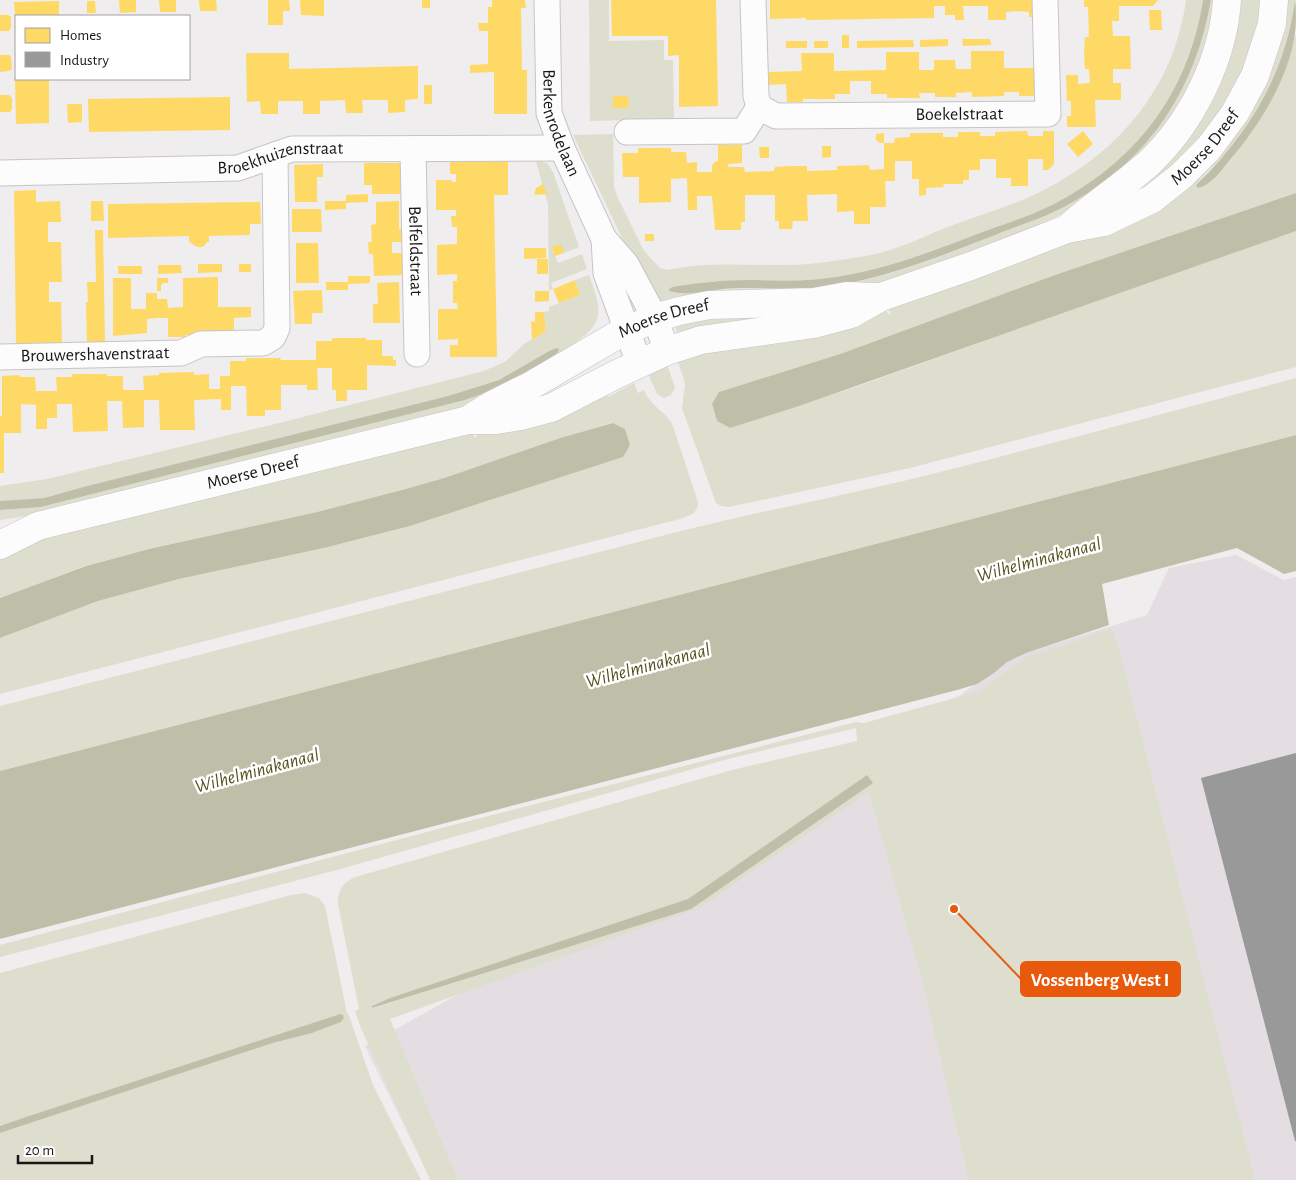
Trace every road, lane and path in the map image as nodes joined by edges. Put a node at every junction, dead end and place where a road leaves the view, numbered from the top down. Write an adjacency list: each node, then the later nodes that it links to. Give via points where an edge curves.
1 (547, 0): 8 (street, Berkenrodelaan, via 548,113)
2 (753, 0): 6 (street)
3 (1045, 0): 6 (street, Boekelstraat, via 1048,114 776,116)
4 (1227, 0): 12 (street, Moerse Dreef, via 1212,65 1178,130 1150,162)
5 (1274, 0): 12 (street, Moerse Dreef, via 1272,24 1255,76 1235,113 1209,148 1152,199 1104,222)
6 (759, 107): 7 (street, via 744,131)
7 (627, 132)
8 (562, 148): 9 (street, Broekhuizenstraat); 13 (street, Berkenrodelaan)
9 (413, 149): 10 (street, Broekhuizenstraat, via 292,149); 18 (street, Belfeldstraat)
10 (275, 155): 11 (street, Broekhuizenstraat, via 238,168); 19 (street, Brouwershavenstraat, via 277,328 274,337 263,342 201,344 181,353)
11 (0, 173)
12 (1067, 229): 14 (street, Moerse Dreef)
13 (604, 238): 15 (street, Berkenrodelaan, via 626,264); 16 (street, Berkenrodelaan, via 606,273)
14 (881, 297): 15 (street, Moerse Dreef, via 847,296 814,302 708,305); 17 (street, Moerse Dreef, via 851,314 814,324 701,340)
15 (654, 318): 16 (street, Moerse Dreef); 17 (street, Berkenrodelaan)
16 (628, 330): 20 (street, Berkenrodelaan); 21 (street, Moerse Dreef)
17 (667, 351): 20 (street, Moerse Dreef)
18 (417, 354)
19 (0, 357)
20 (639, 363): 21 (street, Moerse Dreef, via 551,408 496,420)
21 (468, 420): 23 (street, Moerse Dreef)
22 (0, 526): 23 (street, Moerse Dreef)
23 (38, 526): 24 (street, Moerse Dreef)
24 (0, 545)

